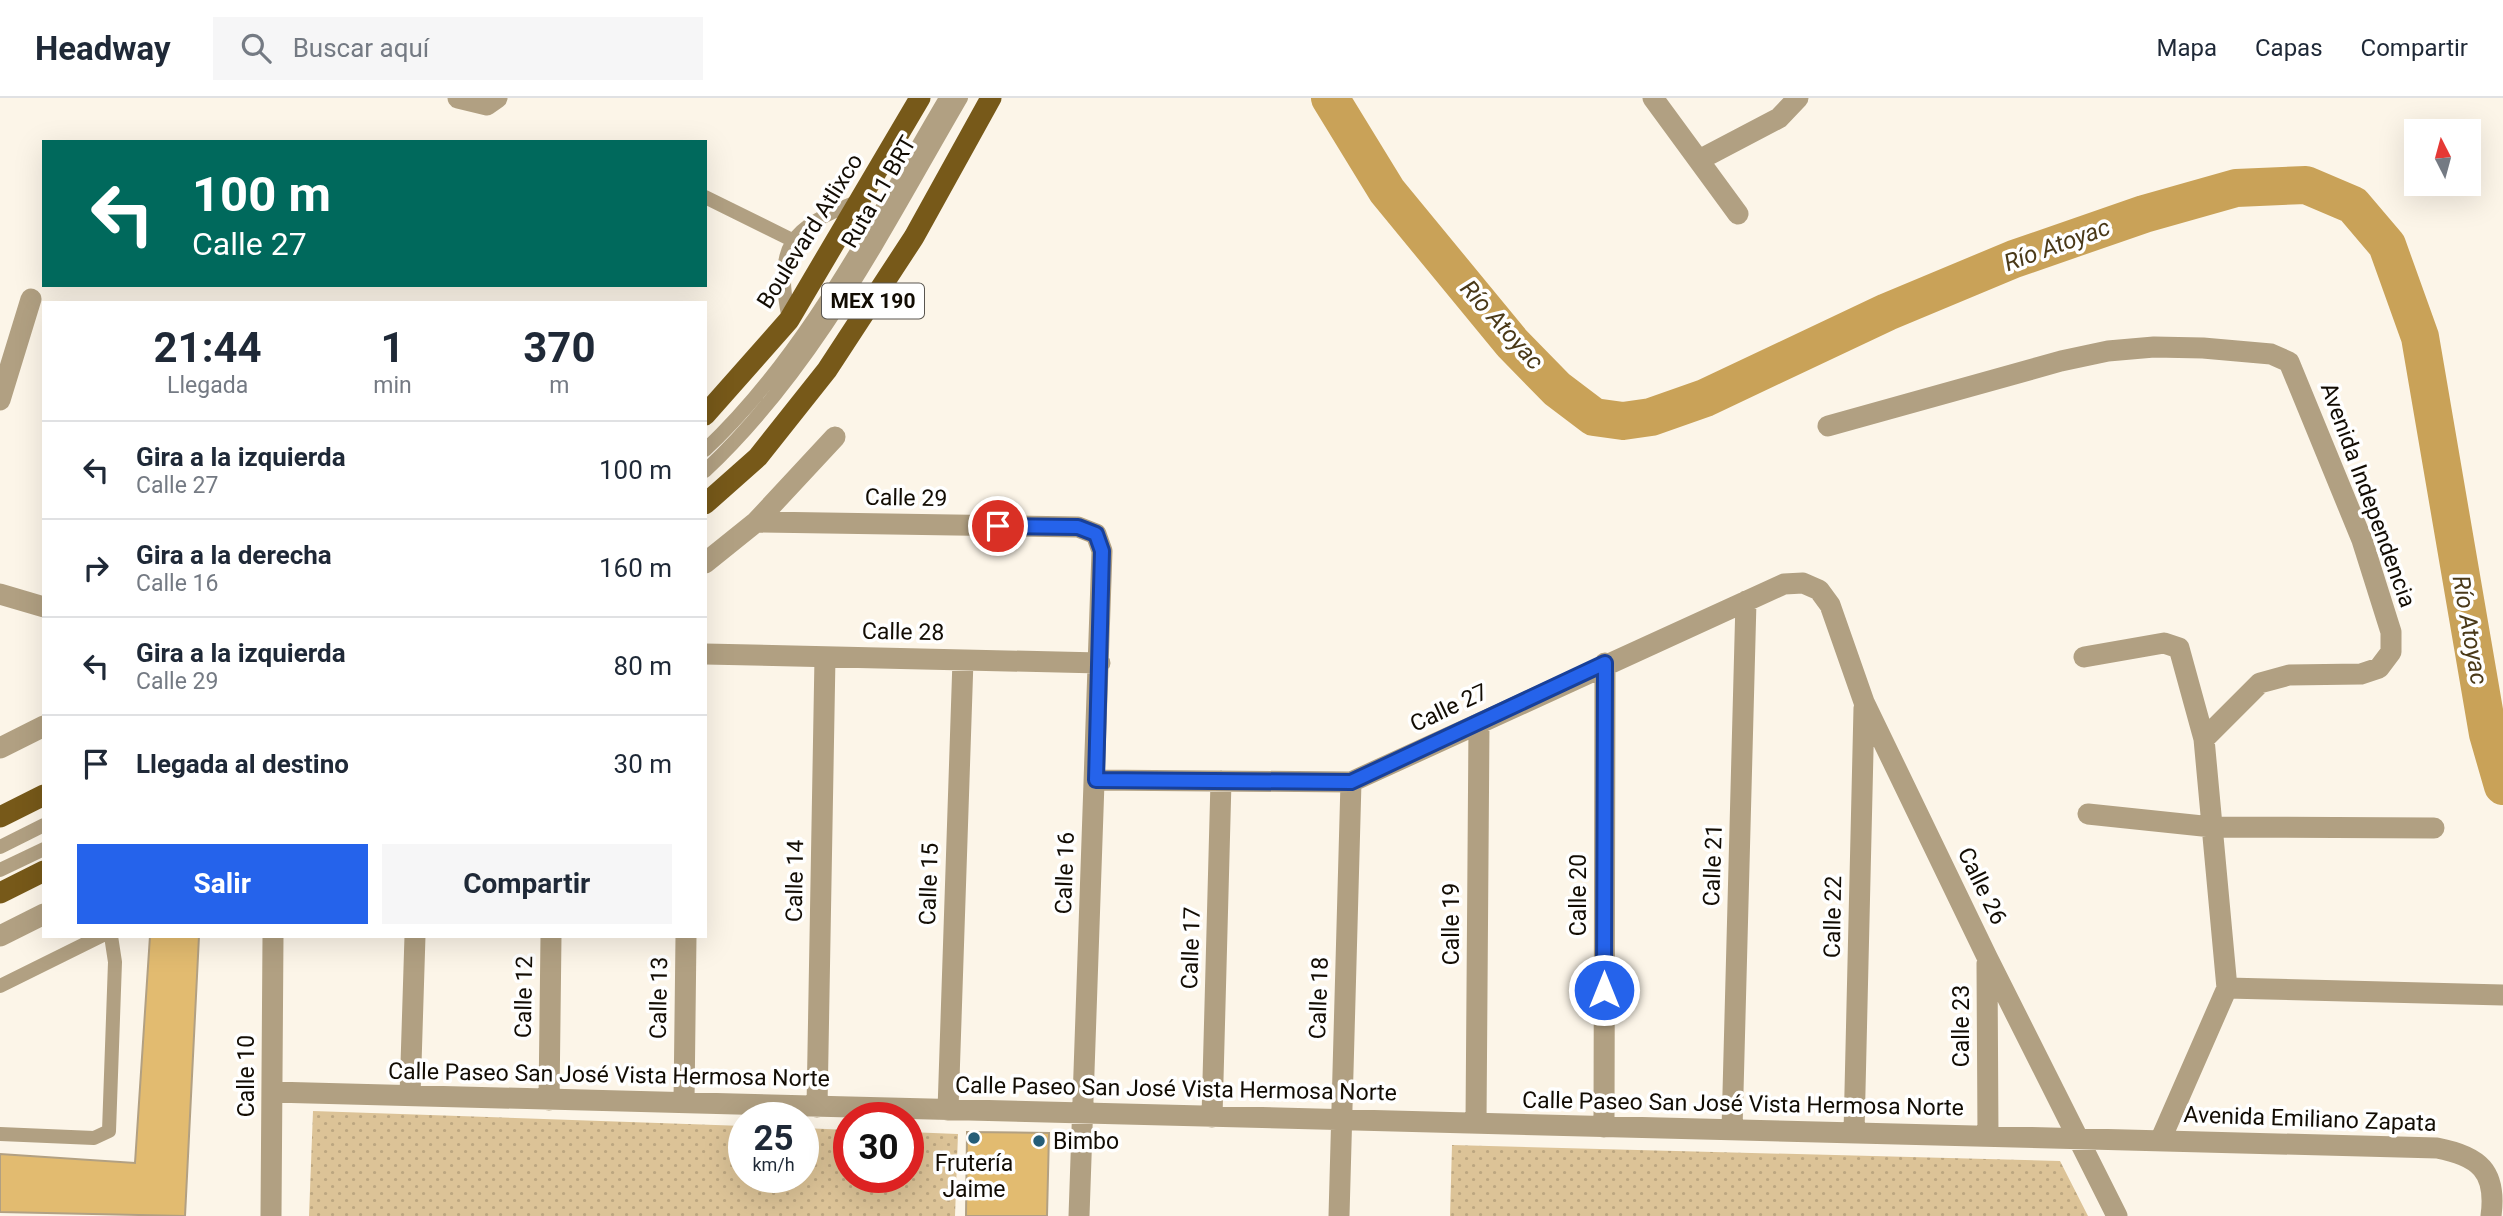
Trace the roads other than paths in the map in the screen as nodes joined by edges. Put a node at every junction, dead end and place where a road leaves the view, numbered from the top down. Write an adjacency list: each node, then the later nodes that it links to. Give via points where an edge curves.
1 (458, 98): 8 (street)
2 (920, 98): 11 (main road, Boulevard Atlixco / MEX 190)
3 (946, 98): 20 (lane, Ruta L1 BRT, via 810,324 752,401)
4 (961, 98): 21 (lane, Ruta L1 BRT, via 820,335 755,421)
5 (991, 98): 22 (main road, MEX 190, via 914,237 827,370 758,457)
6 (1653, 98): 9 (street)
7 (1798, 98): 9 (street, via 1779,118)
8 (492, 101)
9 (1699, 160): 12 (street)
10 (707, 198): 13 (lane)
11 (861, 201): 13 (lane, via 807,224); 15 (main road, Boulevard Atlixco / MEX 190)
12 (1738, 214)
13 (792, 240): 15 (lane, via 783,267)
14 (31, 299): 16 (street)
15 (789, 320): 17 (main road, Boulevard Atlixco / MEX 190)
16 (0, 400)
17 (707, 413)
18 (1828, 426): 39 (street, Avenida Independencia, via 2108,351 2203,348 2271,354 2289,362 2362,540 2391,632 2391,652 2379,667 2361,674 2289,675 2260,683)
19 (835, 437): 23 (street)
20 (707, 448)
21 (707, 469)
22 (707, 502)
23 (756, 523): 24 (street, Calle 29, via 1078,527); 25 (street)
24 (1096, 534): 34 (street, Calle 16, via 1102,551)
25 (707, 561)
26 (1803, 583): 28 (street, Calle 27, via 1784,584); 36 (street, Calle 26, via 1819,590 1830,605)
27 (0, 594): 29 (street)
28 (1746, 601): 35 (street, Calle 27); 80 (street, Calle 21)
29 (42, 606)
30 (707, 654): 31 (street, Calle 28)
31 (825, 657): 33 (street, Calle 28); 70 (street, Calle 14)
32 (2084, 657): 39 (street, via 2164,643 2179,648)
33 (963, 660): 34 (street, Calle 28); 74 (street, Calle 15)
34 (1100, 663): 41 (street, Calle 16)
35 (1605, 663): 37 (street, Calle 27); 79 (street, Calle 20)
36 (1864, 702): 63 (street, Calle 26); 81 (street, Calle 22)
37 (1479, 724): 43 (street, Calle 27); 78 (street, Calle 19)
38 (42, 727): 40 (street)
39 (2204, 739): 48 (street)
40 (0, 748)
41 (1096, 780): 42 (street, Calle 27); 75 (street, Calle 16)
42 (1222, 781): 43 (street, Calle 27); 76 (street, Calle 17)
43 (1351, 782): 77 (street, Calle 18)
44 (42, 796): 46 (main road)
45 (2088, 814): 48 (street)
46 (0, 817)
47 (42, 826): 50 (lane)
48 (2212, 827): 49 (street); 65 (street)
49 (2434, 828)
50 (0, 847)
51 (42, 850): 52 (lane)
52 (0, 870)
53 (42, 872): 54 (main road)
54 (0, 893)
55 (42, 915): 56 (street)
56 (0, 936)
57 (97, 938): 64 (lane)
58 (111, 938): 82 (lane, via 115,962 109,1131 94,1138)
59 (273, 938): 67 (street, Calle 10)
60 (415, 938): 68 (street)
61 (551, 938): 69 (street, Calle 12)
62 (686, 938): 71 (street, Calle 13)
63 (1987, 957): 83 (street, Calle 23); 84 (street, Calle 26)
64 (0, 986)
65 (2227, 988): 66 (street); 85 (street)
66 (2503, 995)
67 (272, 1092): 68 (street, Calle Paseo San José Vista Hermosa Norte); 86 (street, Calle 10)
68 (410, 1096): 69 (street, Calle Paseo San José Vista Hermosa Norte)
69 (549, 1100): 71 (street, Calle Paseo San José Vista Hermosa Norte)
70 (817, 1102)
71 (684, 1103): 72 (street, Calle Paseo San José Vista Hermosa Norte)
72 (728, 1104)
73 (819, 1107): 74 (street, Calle Paseo San José Vista Hermosa Norte)
74 (948, 1110): 75 (street, Calle Paseo San José Vista Hermosa Norte)
75 (1082, 1113): 76 (street, Calle Paseo San José Vista Hermosa Norte); 87 (street, Calle 16)
76 (1212, 1117): 77 (street, Calle Paseo San José Vista Hermosa Norte)
77 (1342, 1120): 78 (street, Calle Paseo San José Vista Hermosa Norte); 88 (street, Calle 18)
78 (1476, 1123): 79 (street, Calle Paseo San José Vista Hermosa Norte)
79 (1604, 1127): 80 (street, Calle Paseo San José Vista Hermosa Norte)
80 (1732, 1130): 81 (street, Calle Paseo San José Vista Hermosa Norte)
81 (1854, 1133): 83 (street, Calle Paseo San José Vista Hermosa Norte)
82 (0, 1134)
83 (1988, 1136): 84 (street, Calle Paseo San José Vista Hermosa Norte)
84 (2079, 1139): 85 (street, Avenida Emiliano Zapata); 89 (street, Calle 26)
85 (2160, 1141): 90 (street, Avenida Emiliano Zapata, via 2437,1148 2463,1153 2482,1165 2491,1182)
86 (271, 1216)
87 (1079, 1216)
88 (1339, 1216)
89 (2117, 1216)
90 (2491, 1216)

